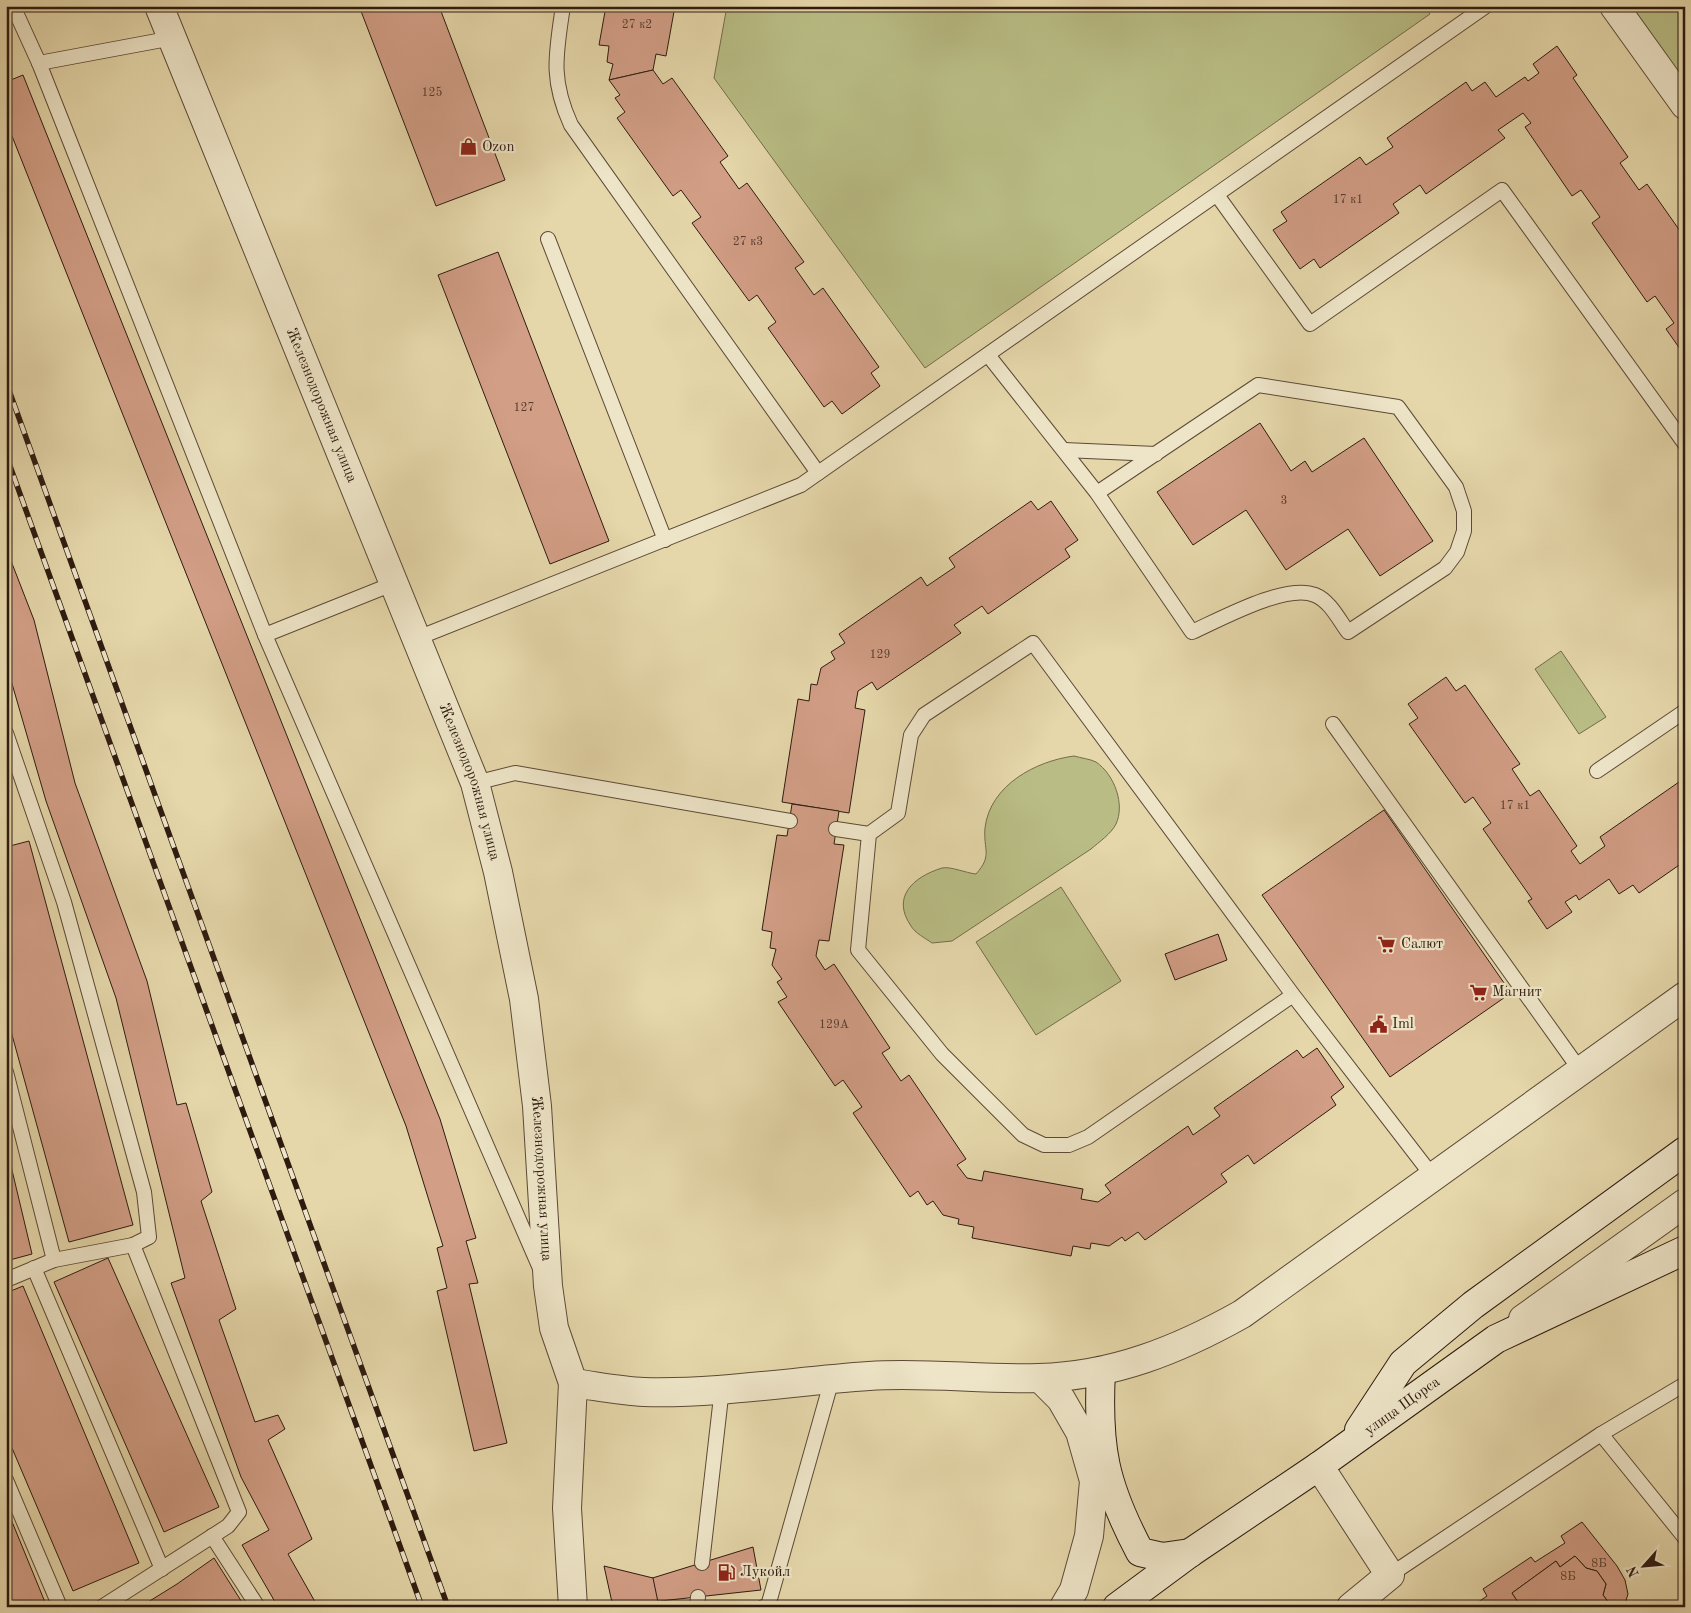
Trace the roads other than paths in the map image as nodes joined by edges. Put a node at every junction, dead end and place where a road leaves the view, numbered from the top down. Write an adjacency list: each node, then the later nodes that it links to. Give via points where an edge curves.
1 (12, 6): 7 (lane)
2 (159, 6): 6 (street, Железнодорожная улица)
3 (563, 6): 15 (lane, via 555,59 561,103 571,125)
4 (1486, 6): 9 (lane)
5 (1614, 6): 8 (street)
6 (173, 38): 7 (lane); 18 (street, Железнодорожная улица)
7 (39, 63): 19 (lane)
8 (1685, 105)
9 (1217, 194): 11 (lane); 12 (lane, via 1310,324 1502,190)
10 (548, 239): 17 (lane)
11 (988, 354): 13 (lane); 15 (lane)
12 (1685, 444)
13 (1064, 450): 14 (lane); 16 (lane)
14 (1156, 454): 16 (lane); 16 (lane, via 1258,386 1398,407 1456,488 1464,511 1464,531 1457,552 1445,568 1348,632 1331,608 1317,596 1301,591 1283,593 1192,632)
15 (818, 474): 17 (lane, via 801,485)
16 (1097, 493)
17 (664, 540): 20 (lane)
18 (395, 582): 19 (lane); 20 (street, Железнодорожная улица)
19 (265, 635): 41 (lane)
20 (415, 639): 25 (street, Железнодорожная улица)
21 (1685, 710): 24 (lane)
22 (1333, 724): 31 (lane)
23 (6, 733): 36 (lane, via 64,902 144,1192 149,1237)
24 (1597, 771)
25 (475, 783): 26 (lane, via 515,773); 41 (street, Железнодорожная улица, via 498,872 524,999 537,1106)
26 (790, 821)
27 (836, 829): 28 (lane)
28 (869, 834): 29 (lane, via 858,950 942,1054 1023,1136 1044,1145 1069,1145 1088,1137); 29 (lane, via 898,813 911,734 924,714 1033,644)
29 (1293, 995): 34 (lane)
30 (1685, 996): 31 (street)
31 (1580, 1070): 34 (street)
32 (6, 1072): 38 (lane)
33 (1685, 1151): 50 (street, via 1473,1305 1403,1363)
34 (1434, 1178): 43 (street, via 1242,1314 1202,1337 1159,1355)
35 (1685, 1203): 42 (street, улица Щорса)
36 (133, 1245): 38 (lane); 53 (lane, via 239,1512 228,1526)
37 (1685, 1250): 42 (street)
38 (54, 1260): 39 (lane)
39 (34, 1268): 40 (lane); 57 (lane)
40 (6, 1280)
41 (548, 1286): 46 (street, Железнодорожная улица, via 554,1328)
42 (1496, 1338): 50 (street, улица Щорса)
43 (1101, 1371): 44 (street); 55 (street, via 1099,1418 1105,1469 1115,1503 1127,1528 1140,1552 1162,1557)
44 (1040, 1378): 45 (street, via 872,1376); 64 (street, via 1061,1399 1080,1432 1094,1481 1089,1536 1074,1590)
45 (832, 1379): 48 (street); 63 (lane, via 768,1606)
46 (573, 1382): 48 (street, via 643,1392); 62 (street, Железнодорожная улица, via 567,1508)
47 (1685, 1384): 49 (lane)
48 (722, 1388): 56 (lane)
49 (1601, 1434): 54 (lane); 58 (lane)
50 (1350, 1444): 51 (street, улица Щорса)
51 (1319, 1466): 55 (street, улица Щорса); 58 (street)
52 (6, 1480): 59 (lane)
53 (212, 1536): 57 (lane); 61 (lane)
54 (1685, 1538)
55 (1190, 1553): 65 (street, улица Щорса)
56 (702, 1563)
57 (162, 1569): 60 (lane)
58 (1390, 1576): 66 (street)
59 (60, 1607)
60 (102, 1607)
61 (258, 1607)
62 (573, 1607)
63 (763, 1607)
64 (1064, 1607)
65 (1117, 1607)
66 (1351, 1607)

